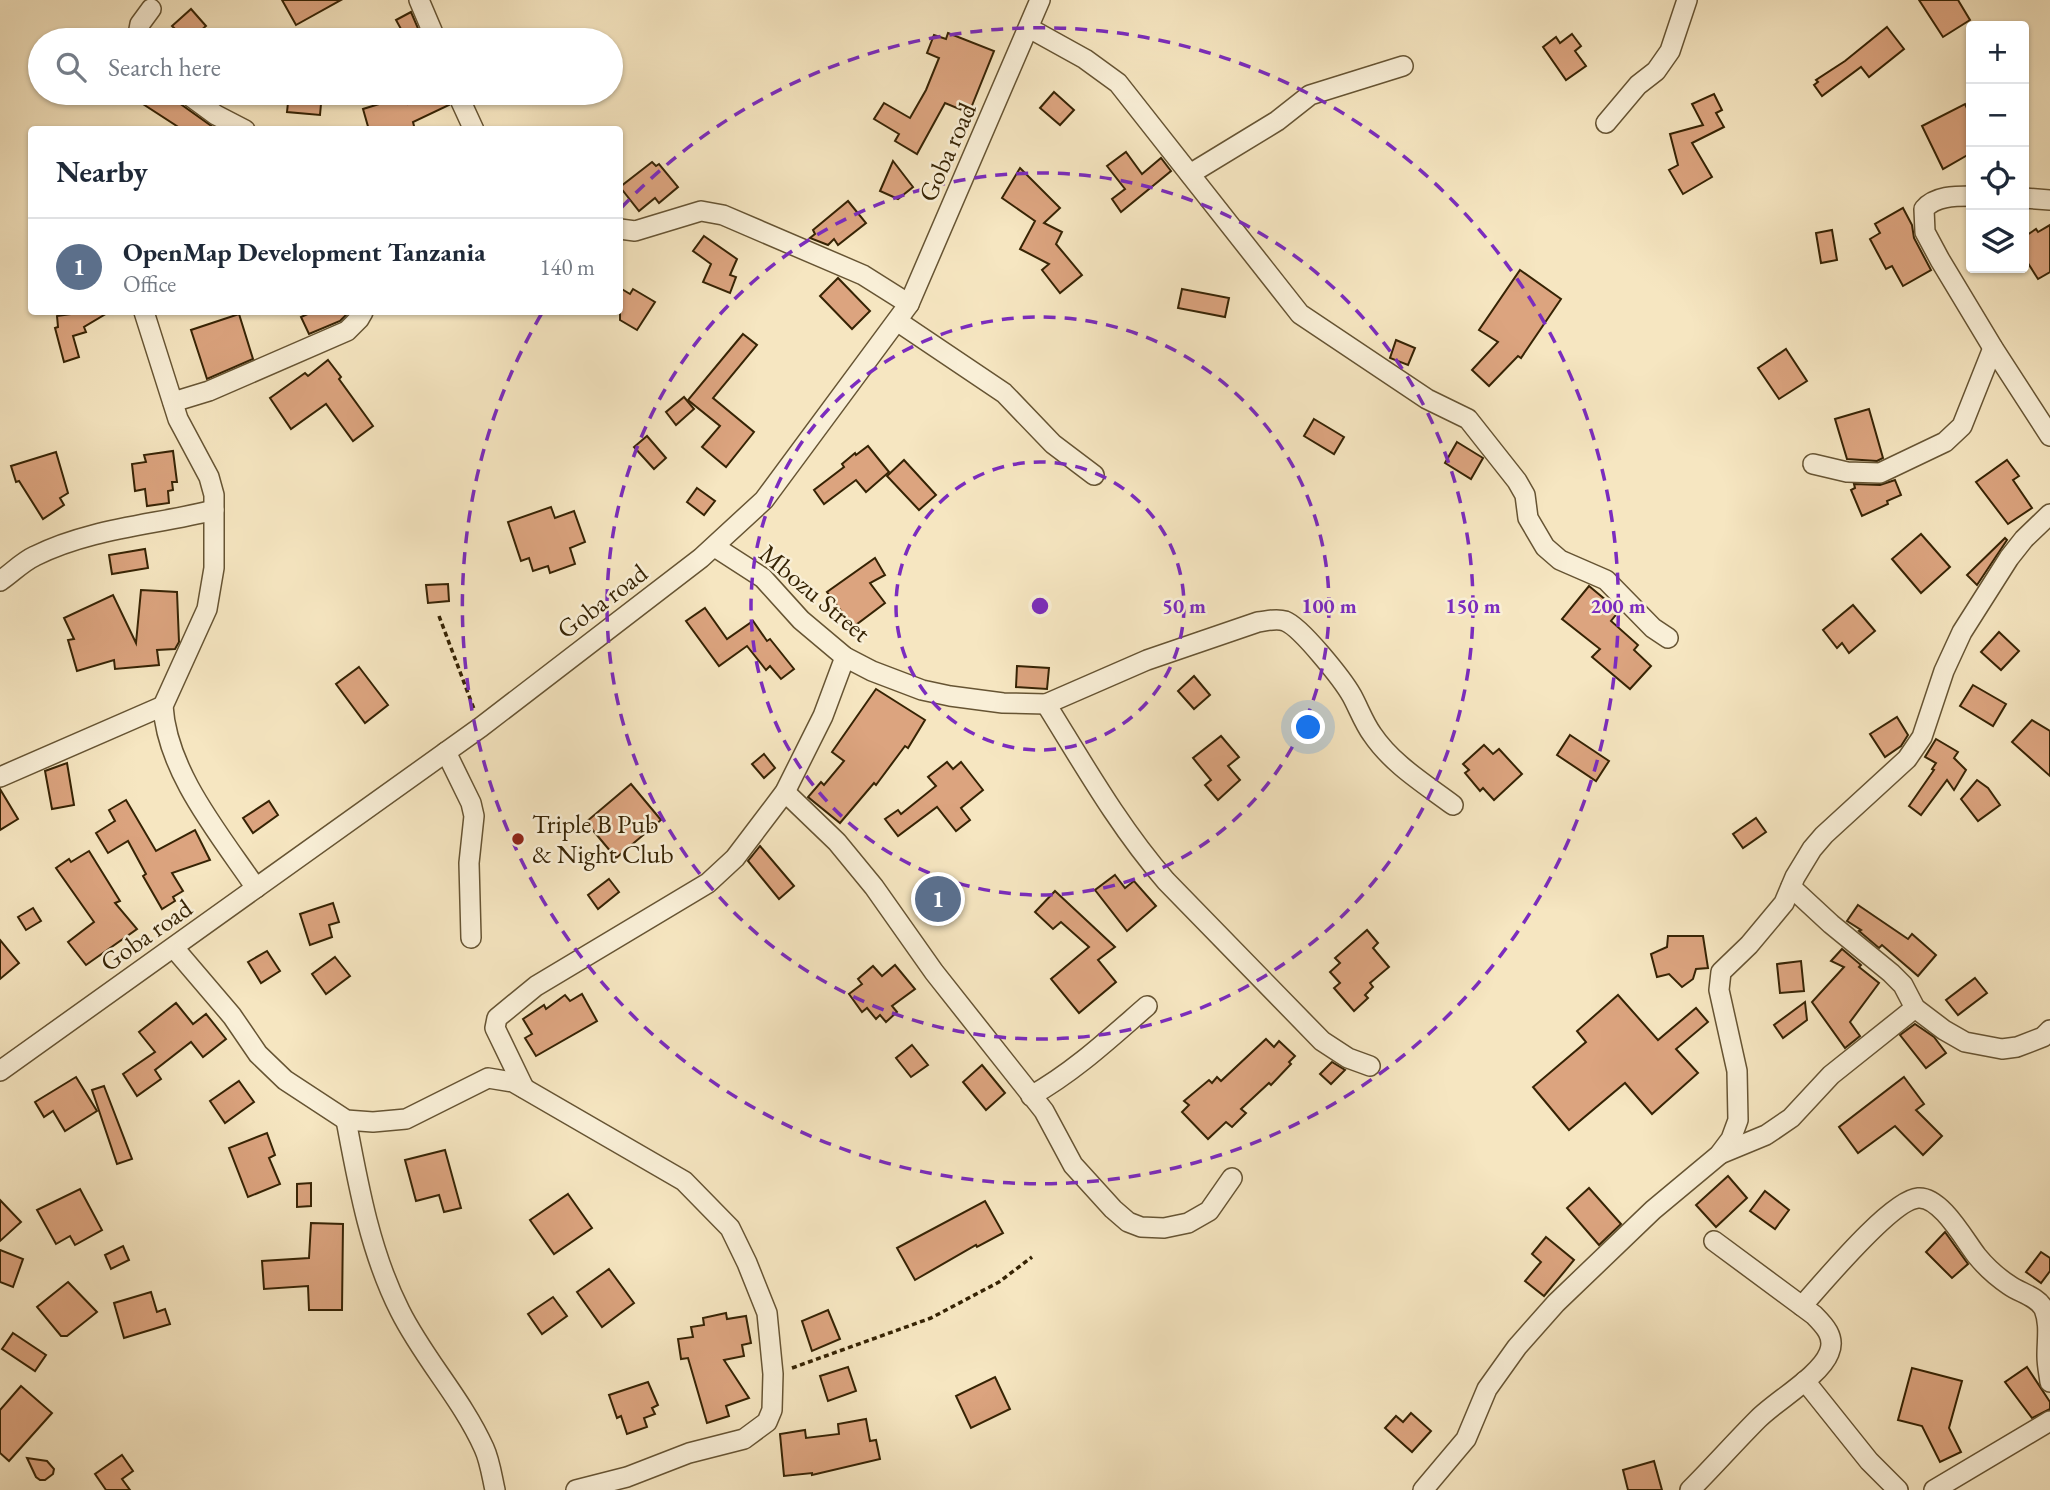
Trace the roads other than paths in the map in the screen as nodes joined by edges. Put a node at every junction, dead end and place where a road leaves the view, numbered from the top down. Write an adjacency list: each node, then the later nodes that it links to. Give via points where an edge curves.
1 (419, 0): 7 (street)
2 (1040, 0): 5 (street, Goba road)
3 (1687, 0): 11 (street, via 1670,51)
4 (151, 9): 6 (street)
5 (1029, 27): 14 (street, via 1118,83); 19 (street, Goba road)
6 (140, 28)
7 (431, 28)
8 (1403, 66): 14 (street, via 1310,94 1277,121)
9 (202, 105): 12 (street)
10 (463, 105): 13 (street)
11 (1606, 123)
12 (237, 126)
13 (472, 126)
14 (1190, 174): 32 (street, via 1300,314 1427,399 1468,419 1517,481 1525,495 1528,518 1545,547 1560,561 1606,580)
15 (1966, 197): 23 (street, via 1936,200 1924,209 1925,232)
16 (2029, 198): 17 (street)
17 (2050, 200)
18 (623, 229): 19 (street, via 635,231 701,211 723,215 863,275)
19 (909, 304): 22 (street, Goba road)
20 (145, 315): 24 (street)
21 (361, 315): 24 (street, via 347,331)
22 (897, 321): 27 (street, via 1004,393 1054,444); 30 (street, Goba road, via 764,500)
23 (1993, 348): 25 (street); 26 (street, via 1962,426 1945,442 1880,473)
24 (173, 402): 28 (street, via 209,477)
25 (2050, 436)
26 (1814, 464)
27 (1094, 475)
28 (214, 510): 31 (street, via 66,543 35,556); 35 (street, via 214,568 206,608)
29 (2050, 514): 40 (street, via 2009,558 1962,632 1922,737 1907,759 1824,835)
30 (715, 547): 33 (street, Mbozu Street, via 763,578 801,620); 36 (street, Goba road)
31 (0, 581)
32 (1668, 638)
33 (845, 657): 34 (street, Mbozu Street, via 922,690 1003,703); 38 (street)
34 (1045, 704): 39 (street, Mbozu Street, via 1147,660 1258,622 1285,621 1350,693 1381,745); 47 (street, via 1102,798 1166,881 1322,1041)
35 (163, 706): 37 (street); 41 (street, via 174,754 200,805)
36 (446, 752): 41 (street, Goba road); 42 (street, via 474,816 469,863)
37 (0, 777)
38 (785, 792): 49 (street, via 734,858 708,883 536,985 497,1018 495,1028); 50 (street, via 837,842 874,887)
39 (1452, 805)
40 (1791, 887): 45 (street, via 1892,973); 52 (street, via 1764,928 1721,972 1719,990 1737,1071 1738,1120)
41 (256, 888): 43 (street, Goba road)
42 (471, 938)
43 (174, 948): 48 (street, Goba road); 51 (street, via 258,1054 285,1080)
44 (1146, 1006): 50 (street, via 1110,1040)
45 (1915, 1008): 46 (street, via 1965,1042 2002,1049 2043,1037); 52 (street, via 1831,1076 1791,1118 1766,1135)
46 (2050, 1030)
47 (1370, 1066)
48 (0, 1071)
49 (524, 1088): 51 (street, via 488,1078 407,1119); 60 (street, via 684,1181 730,1228 767,1313 773,1374 767,1422 744,1439)
50 (1031, 1096): 53 (street, via 1073,1165 1128,1222 1164,1228 1188,1223 1209,1211)
51 (346, 1120): 59 (street, via 383,1275 401,1313 485,1450)
52 (1719, 1155): 61 (street, via 1653,1210 1517,1347 1487,1389 1465,1440)
53 (1232, 1178)
54 (1714, 1241): 55 (street)
55 (1802, 1306): 56 (street, via 1827,1328 1831,1340 1830,1352); 57 (street, via 1903,1203 1931,1200 1992,1272 2042,1304 2049,1319)
56 (1805, 1381): 62 (street, via 1759,1419); 63 (street)
57 (2050, 1382)
58 (2050, 1421): 64 (street)
59 (495, 1490)
60 (576, 1490)
61 (1423, 1490)
62 (1690, 1490)
63 (1898, 1490)
64 (1934, 1490)

